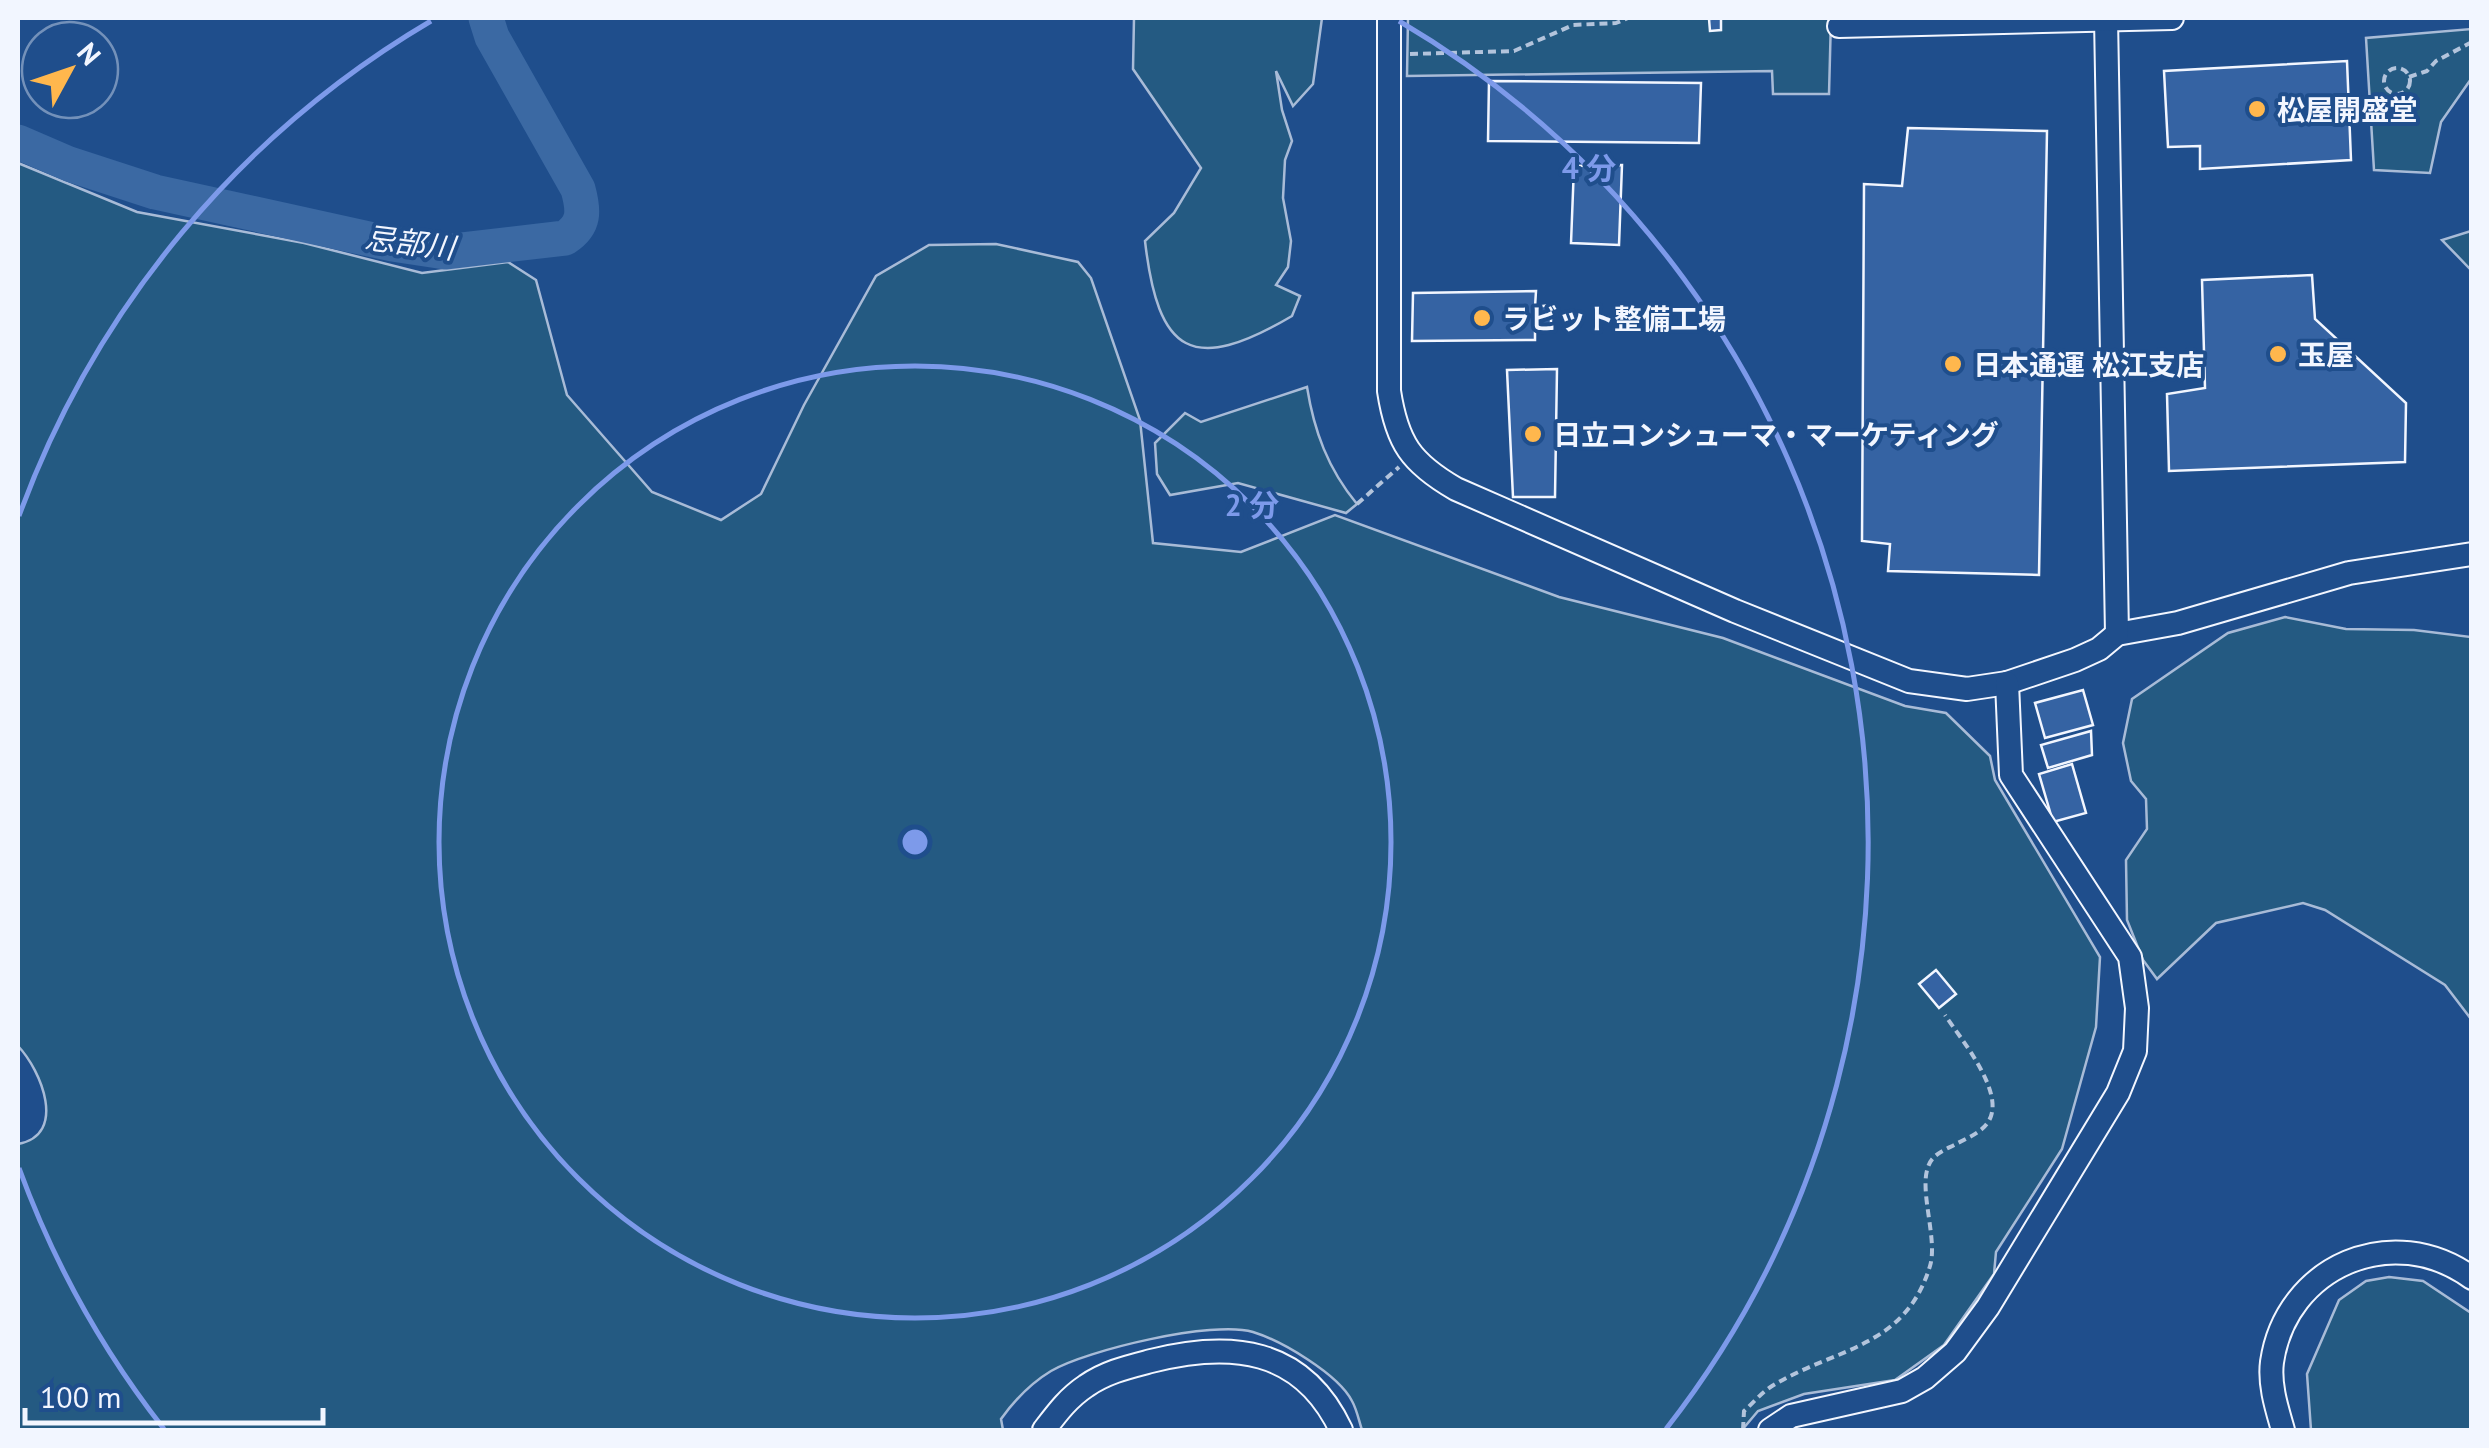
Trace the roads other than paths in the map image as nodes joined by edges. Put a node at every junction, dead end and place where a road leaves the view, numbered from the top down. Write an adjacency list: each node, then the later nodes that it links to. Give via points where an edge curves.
1 (1388, 18): 7 (street, via 1389,391 1393,422 1408,452 1456,489 1909,681 1966,688)
2 (2172, 18): 3 (street)
3 (2106, 19): 4 (street); 6 (street)
4 (1839, 26)
5 (2472, 554): 6 (street, via 2349,573)
6 (2117, 634): 7 (street, via 2099,649)
7 (2007, 683): 11 (street, via 2011,775 2130,958 2136,1051 2118,1093 1955,1352 1902,1390 1792,1416)
8 (2472, 1278): 12 (street, via 2431,1257 2395,1254 2363,1257 2319,1278 2290,1308 2276,1344 2272,1382)
9 (1044, 1430): 10 (street, via 1063,1405 1112,1372 1226,1349 1292,1372)
10 (1341, 1430)
11 (1770, 1430)
12 (2283, 1430)

